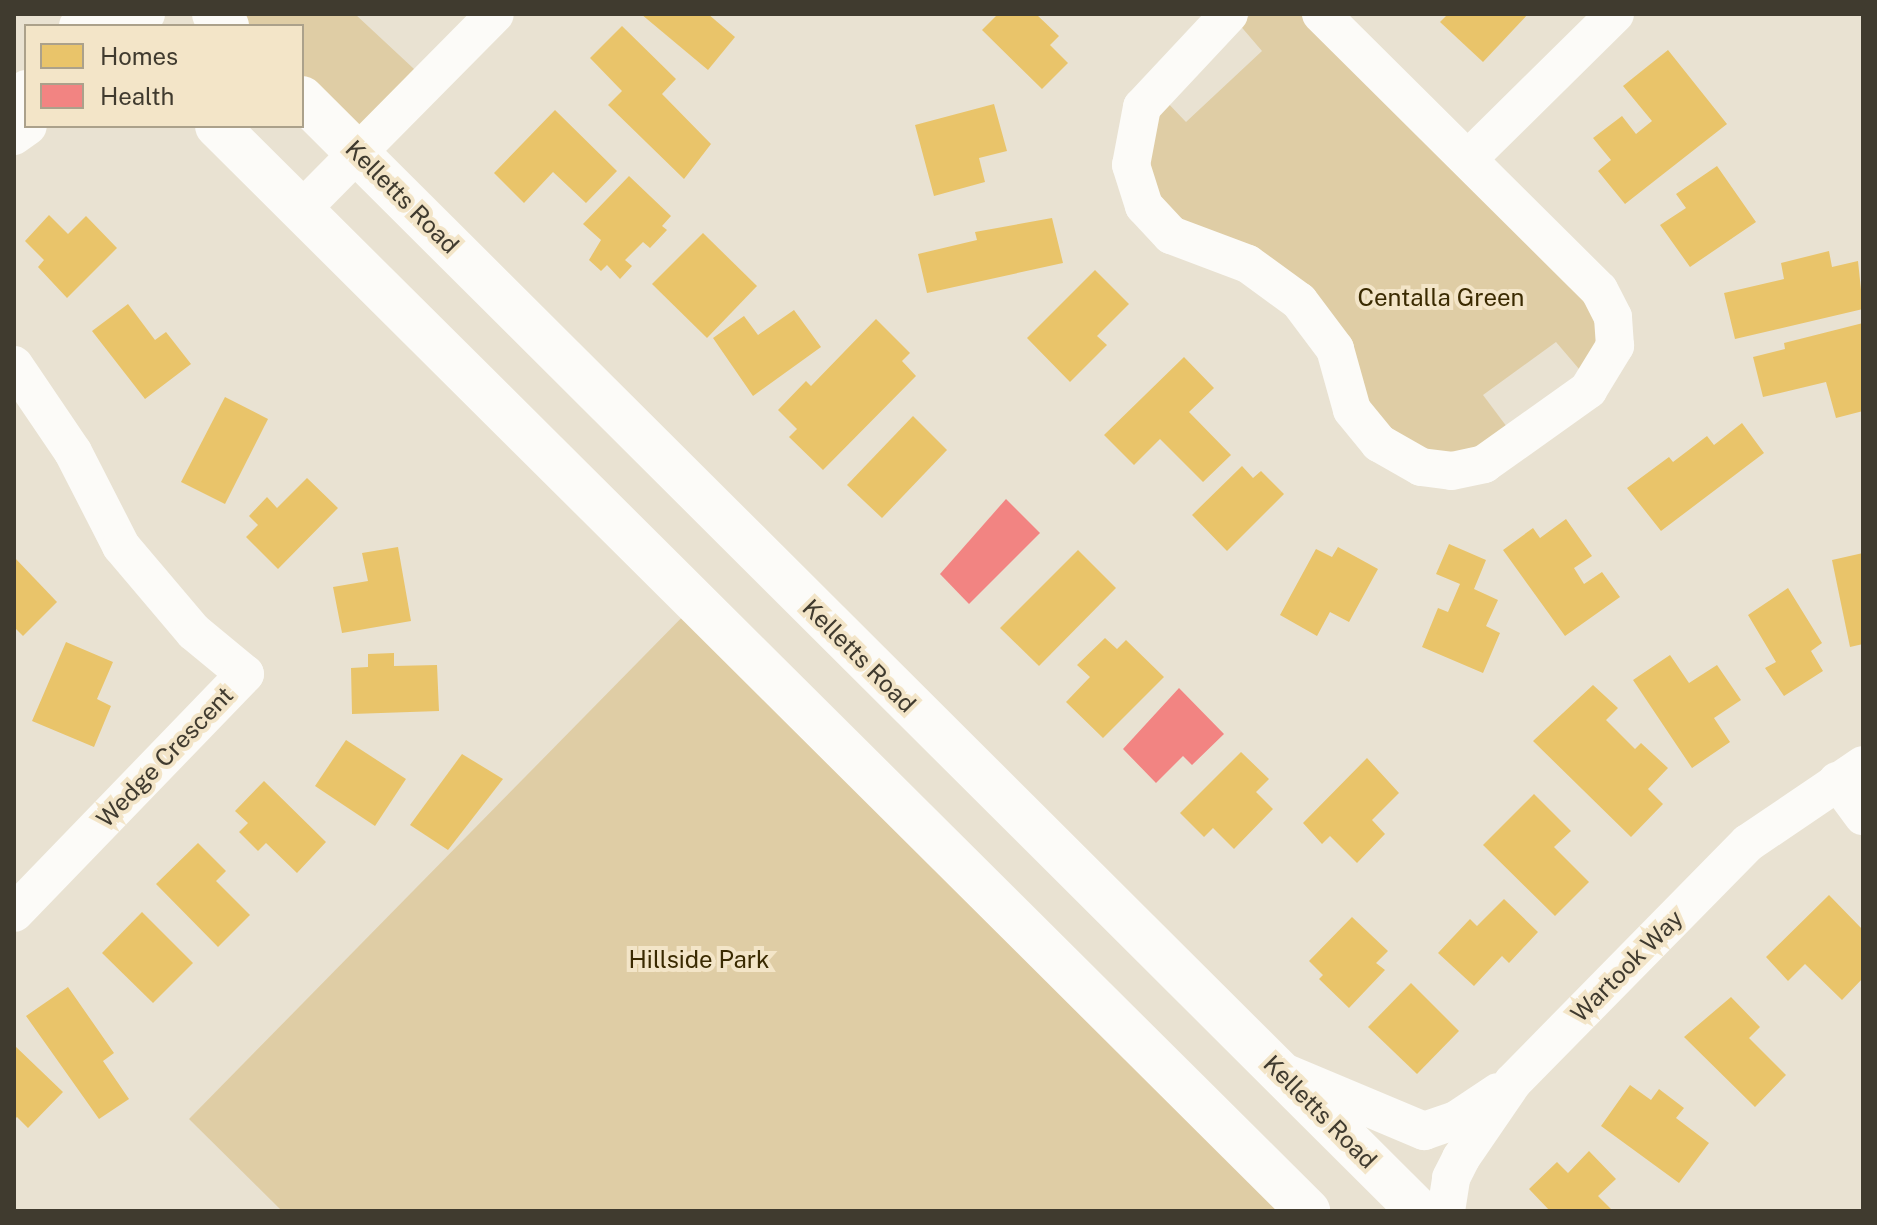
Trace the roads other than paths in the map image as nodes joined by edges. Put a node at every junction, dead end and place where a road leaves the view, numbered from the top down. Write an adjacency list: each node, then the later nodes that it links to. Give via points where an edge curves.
1 (495, 14): 7 (street)
2 (1229, 14): 8 (street, via 1142,107 1131,165 1144,206 1171,235 1273,277 1313,316 1335,349 1352,410 1364,428 1399,456 1436,470 1484,464 1588,390 1605,370 1615,346 1613,317 1599,290)
3 (1321, 14): 8 (street)
4 (1615, 14): 8 (street)
5 (304, 100): 7 (main road, Kelletts Road)
6 (219, 128): 9 (main road)
7 (358, 152): 9 (street); 14 (main road, Kelletts Road)
8 (1469, 158)
9 (302, 209): 16 (main road)
10 (14, 365): 13 (street, Wedge Crescent, via 73,452 121,546 194,632 245,674)
11 (1850, 773): 12 (street); 15 (street, Wartook Way, via 1748,843)
12 (1863, 816)
13 (14, 913)
14 (1277, 1069): 15 (street, via 1424,1131 1456,1120); 17 (main road, Kelletts Road)
15 (1513, 1082): 18 (street, Wartook Way, via 1461,1158 1451,1178)
16 (1308, 1211)
17 (1419, 1211)
18 (1446, 1211)

